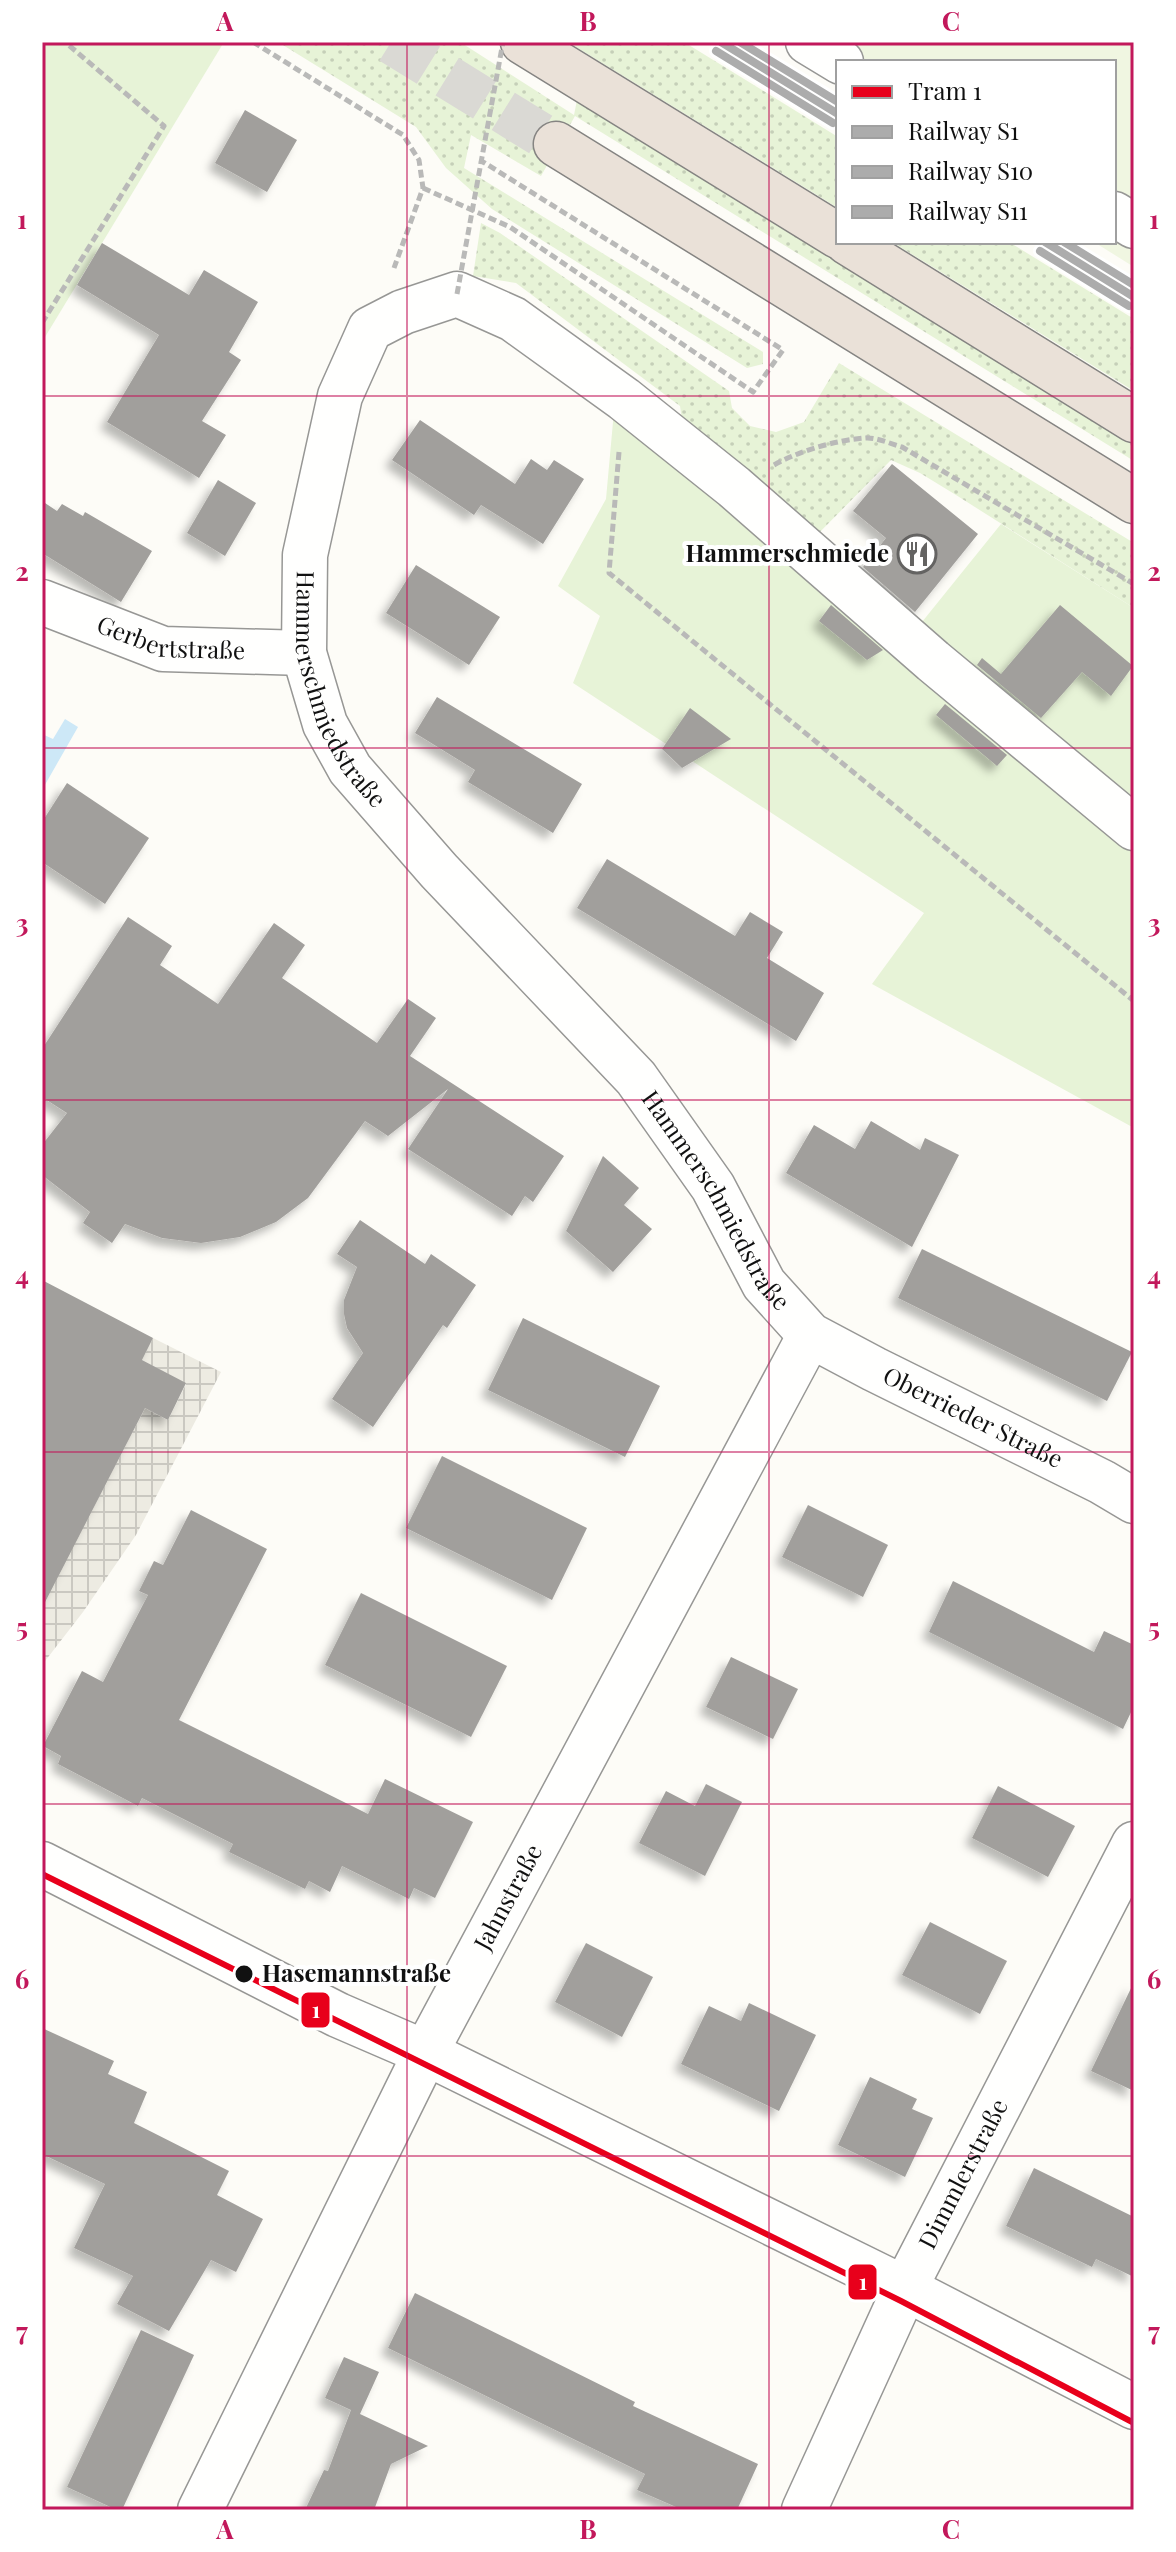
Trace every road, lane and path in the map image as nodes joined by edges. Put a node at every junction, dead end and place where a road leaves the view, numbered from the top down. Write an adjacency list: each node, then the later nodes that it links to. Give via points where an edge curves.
1 (65, 42): 16 (path, via 164,126)
2 (253, 42): 9 (path, via 403,135 419,160)
3 (503, 42): 8 (path, bridge)
4 (523, 42): 12 (highway)
5 (808, 42): 6 (street)
6 (838, 60)
7 (556, 144): 20 (highway)
8 (480, 160): 9 (path, via 783,350 753,392 510,227); 14 (path, bridge)
9 (423, 188): 15 (path, via 394,269)
10 (1116, 215): 11 (street)
11 (1134, 226)
12 (836, 235)
13 (850, 244): 18 (highway)
14 (457, 294): 15 (street, Hammerschmiedstraße); 17 (street, via 513,319)
15 (403, 312): 23 (street, Hammerschmiedstraße, via 370,329 340,396 305,555)
16 (42, 323)
17 (624, 399): 19 (street); 25 (path, via 609,573)
18 (1134, 420)
19 (734, 487): 21 (path, via 785,459 868,437 902,447); 24 (street)
20 (1134, 501)
21 (1134, 584)
22 (42, 602): 23 (street, Gerbertstraße, via 163,649)
23 (304, 653): 26 (street, Hammerschmiedstraße, via 325,724 350,769 636,1078 713,1187 764,1284)
24 (1134, 828)
25 (1134, 1001)
26 (810, 1335): 27 (street, Oberrieder Straße); 30 (street, Jahnstraße)
27 (1134, 1501)
28 (1134, 1844): 31 (street, Dimmlerstraße)
29 (42, 1864): 30 (street, via 338,2015)
30 (426, 2053): 31 (street); 33 (street, Jahnstraße)
31 (906, 2289): 32 (street); 34 (street, Dimmlerstraße)
32 (1134, 2407)
33 (200, 2510)
34 (804, 2510)

